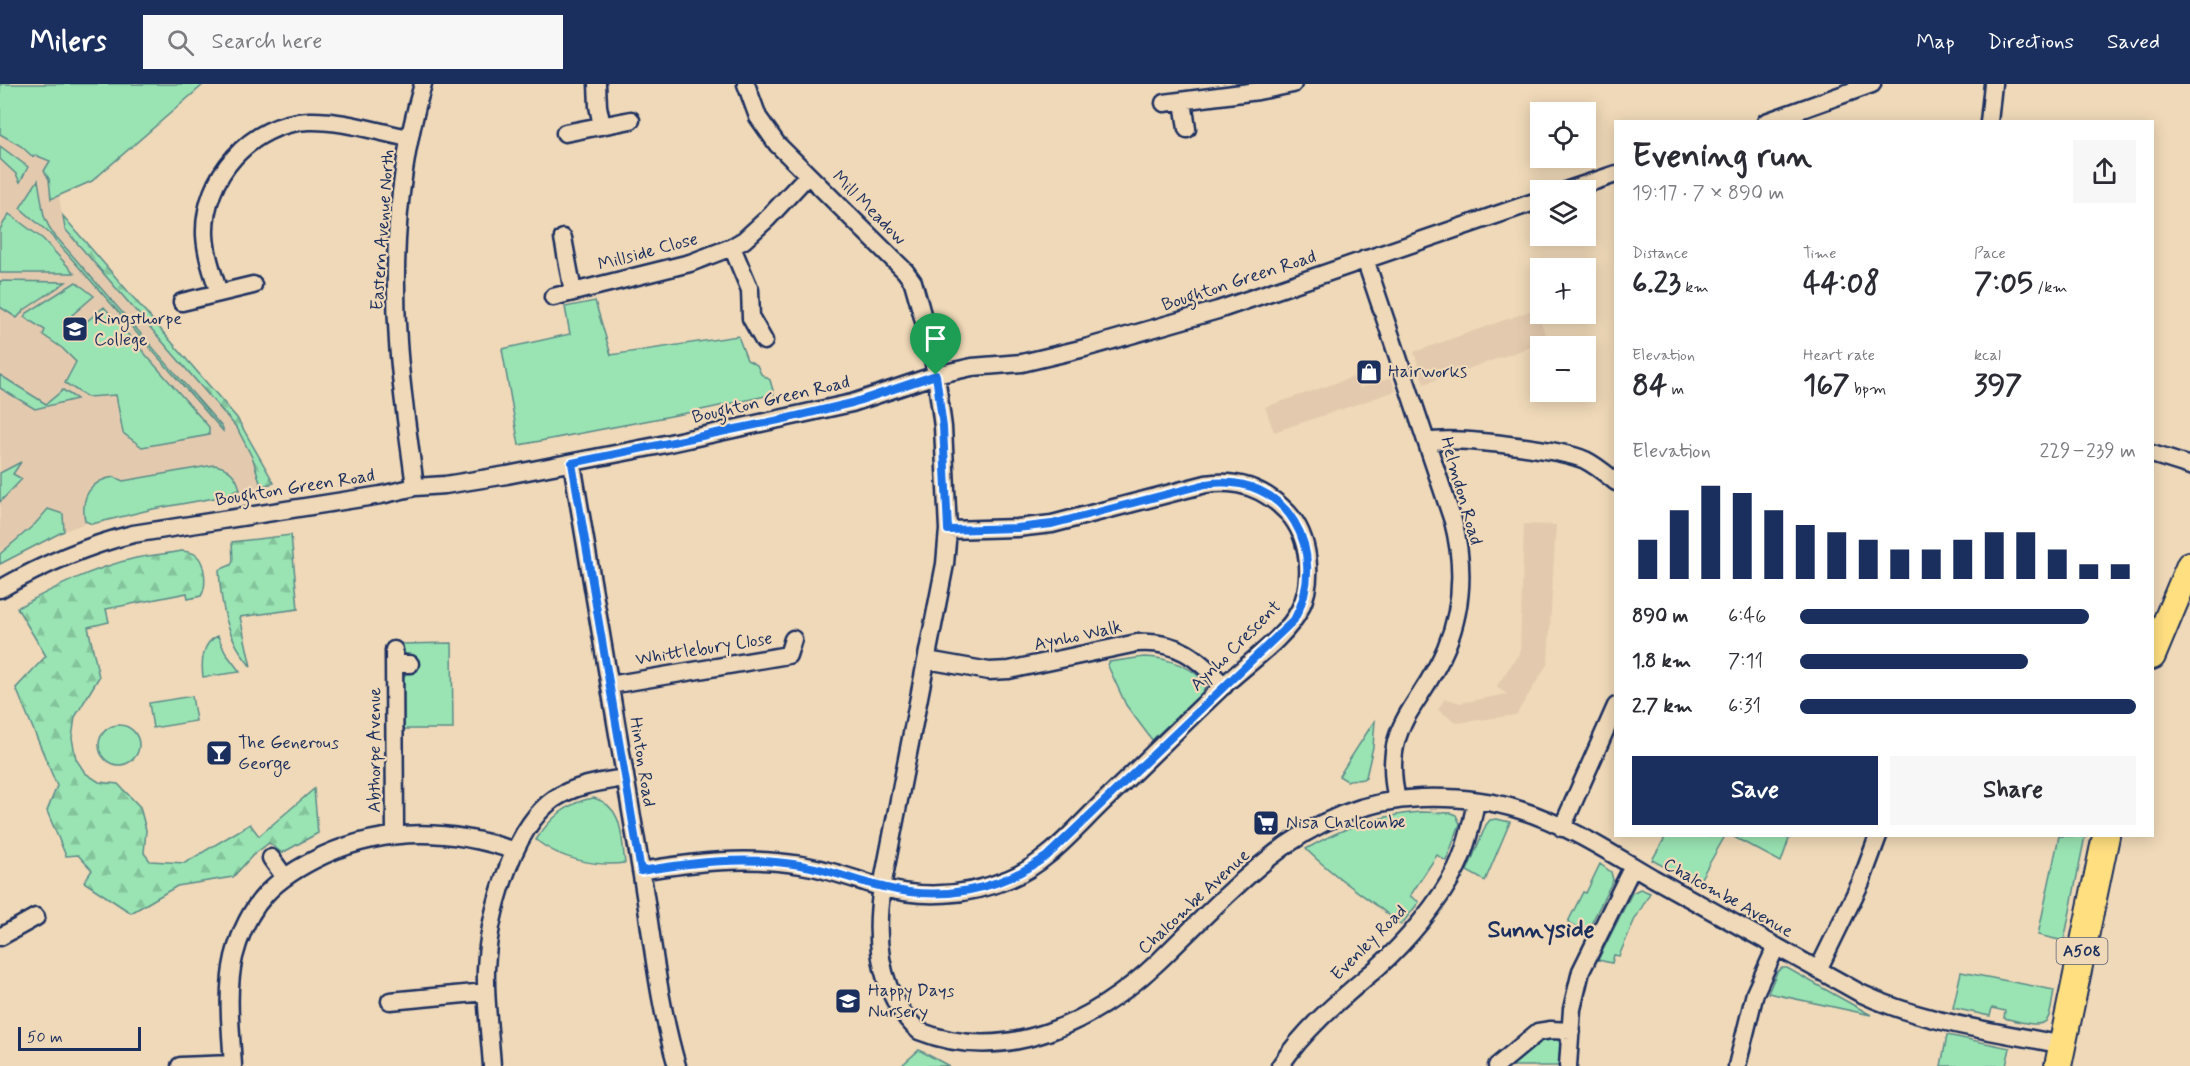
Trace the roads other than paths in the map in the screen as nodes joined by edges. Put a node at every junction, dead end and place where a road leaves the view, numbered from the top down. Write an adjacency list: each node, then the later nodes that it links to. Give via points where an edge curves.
1 (423, 84): 15 (street, Eastern Avenue North)
2 (597, 84): 12 (street)
3 (746, 84): 16 (street, Mill Meadow, via 766,130)
4 (1293, 84): 7 (street)
5 (1872, 84): 10 (street)
6 (1993, 84): 11 (street)
7 (1183, 101): 8 (street); 13 (street)
8 (1164, 103)
9 (631, 120): 12 (street)
10 (1772, 120)
11 (1989, 120)
12 (602, 126): 14 (street)
13 (1187, 129)
14 (565, 133)
15 (409, 138): 25 (street, via 331,122 306,121 271,130 241,149 219,178 208,204 206,249); 35 (street, Eastern Avenue North, via 402,191 397,318)
16 (808, 175): 21 (street, Millside Close, via 767,219); 29 (street, Mill Meadow, via 913,282)
17 (1614, 175): 18 (street)
18 (1596, 181)
19 (1530, 203): 22 (street, Boughton Green Road)
20 (563, 238): 24 (street)
21 (732, 247): 24 (street, Millside Close, via 690,263); 28 (street, via 748,281 751,318)
22 (1365, 259): 29 (street, Boughton Green Road, via 1218,310 1107,342 1022,363); 30 (street, Helmdon Road)
23 (253, 285): 25 (street)
24 (573, 292): 26 (street, Millside Close)
25 (219, 293): 27 (street)
26 (553, 297)
27 (182, 302)
28 (764, 341)
29 (936, 375): 32 (street, Boughton Green Road, via 852,403); 36 (street)
30 (1428, 442): 34 (street, via 1458,440 1561,453 1586,460); 47 (street, Helmdon Road, via 1456,534 1461,562 1460,592 1446,648 1396,735 1392,765)
31 (2154, 455): 33 (street)
32 (572, 463): 35 (street, Boughton Green Road); 43 (street, Hinton Road)
33 (2190, 466)
34 (1614, 481)
35 (415, 487): 38 (street, Boughton Green Road, via 124,536 65,556)
36 (948, 530): 42 (street); 44 (street, Aynho Crescent, via 1052,524 1217,482 1241,484 1266,493 1293,518 1302,536 1308,561 1307,585 1294,620)
37 (2190, 566): 40 (highway)
38 (0, 589)
39 (793, 639): 43 (street, Whittlebury Close, via 788,655)
40 (2154, 651)
41 (400, 660): 50 (street, Abthorpe Avenue)
42 (927, 660): 44 (street, Aynho Walk, via 989,671 1009,670 1152,642 1195,658); 58 (street)
43 (610, 685): 46 (street, Hinton Road)
44 (1224, 686): 58 (street, Aynho Crescent, via 1053,850 1023,872 960,892 920,894)
45 (1614, 711): 49 (street)
46 (624, 778): 53 (street, via 585,785 555,799 529,824); 56 (street, Hinton Road)
47 (1397, 800): 48 (street, Chalcombe Avenue); 66 (street, Chalcombe Avenue, via 1359,807 1281,849 1109,1008)
48 (1476, 801): 49 (street, Chalcombe Avenue, via 1519,809); 73 (street, Evenley Road, via 1457,867 1420,921 1388,957 1317,1021)
49 (1562, 828): 55 (street, Chalcombe Avenue)
50 (396, 835): 53 (street, via 457,836); 57 (street, via 352,844)
51 (1878, 837): 62 (street, via 1861,882)
52 (2106, 837): 67 (highway, A508)
53 (515, 851): 63 (street, via 490,934)
54 (271, 858): 57 (street)
55 (1633, 866): 61 (street, Chalcombe Avenue); 65 (street, via 1581,971)
56 (641, 871): 58 (street, Aynho Crescent, via 723,860 774,861 826,870); 72 (street, Hinton Road, via 667,1035)
57 (284, 876): 69 (street, via 254,911 235,957 230,992)
58 (882, 887): 68 (street, via 879,946 891,994 928,1039)
59 (36, 917): 60 (street)
60 (0, 937)
61 (1776, 947): 62 (street, Chalcombe Avenue); 76 (street, via 1755,993)
62 (1818, 970): 67 (street, Chalcombe Avenue, via 1860,993 1908,1012)
63 (486, 992): 64 (street); 71 (street)
64 (390, 1001)
65 (1571, 1031): 74 (street, via 1538,1032); 75 (street)
66 (1051, 1047)
67 (2061, 1056)
68 (969, 1058)
69 (232, 1065): 70 (street)
70 (180, 1066)
71 (492, 1066)
72 (677, 1066)
73 (1280, 1066)
74 (1497, 1066)
75 (1568, 1066)
76 (1737, 1066)

